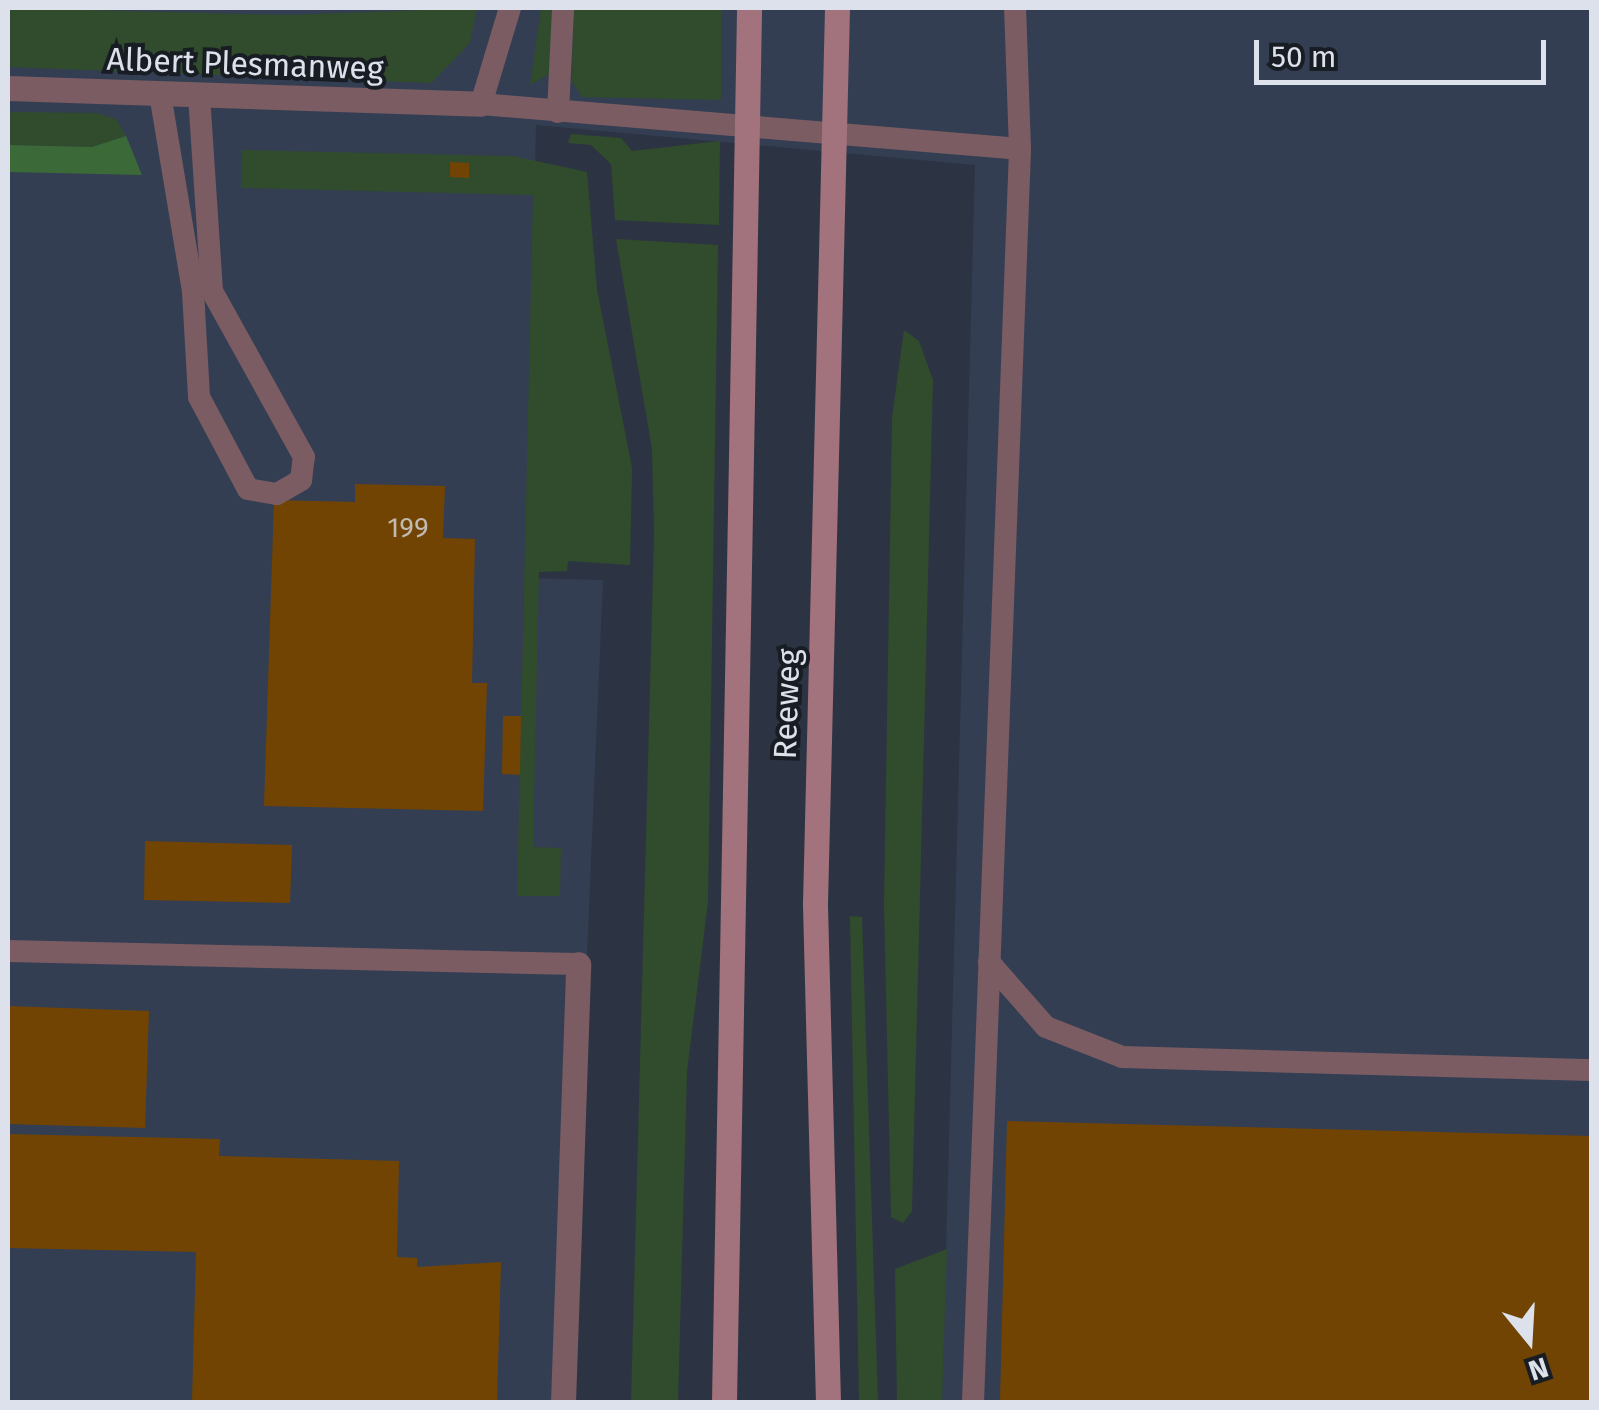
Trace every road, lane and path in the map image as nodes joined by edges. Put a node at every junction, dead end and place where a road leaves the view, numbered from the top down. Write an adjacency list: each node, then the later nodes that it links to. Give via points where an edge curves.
1 (510, 8): 9 (lane)
2 (563, 8): 10 (lane)
3 (750, 8): 17 (main road, Reeweg)
4 (837, 8): 18 (main road, Reeweg, via 814,903)
5 (1015, 8): 11 (lane)
6 (8, 88): 7 (street, Albert Plesmanweg)
7 (160, 94): 8 (street, Albert Plesmanweg); 8 (lane, via 194,292 199,397 248,488 277,494 301,480 304,456 212,291)
8 (199, 96): 9 (street, Albert Plesmanweg)
9 (481, 104): 10 (lane)
10 (558, 112): 11 (lane)
11 (1020, 148): 13 (lane)
12 (8, 951): 14 (lane)
13 (990, 962): 15 (lane, via 1046,1027 1122,1057); 19 (lane)
14 (578, 964): 16 (street)
15 (1592, 1070)
16 (564, 1402)
17 (724, 1402)
18 (828, 1402)
19 (973, 1402)

